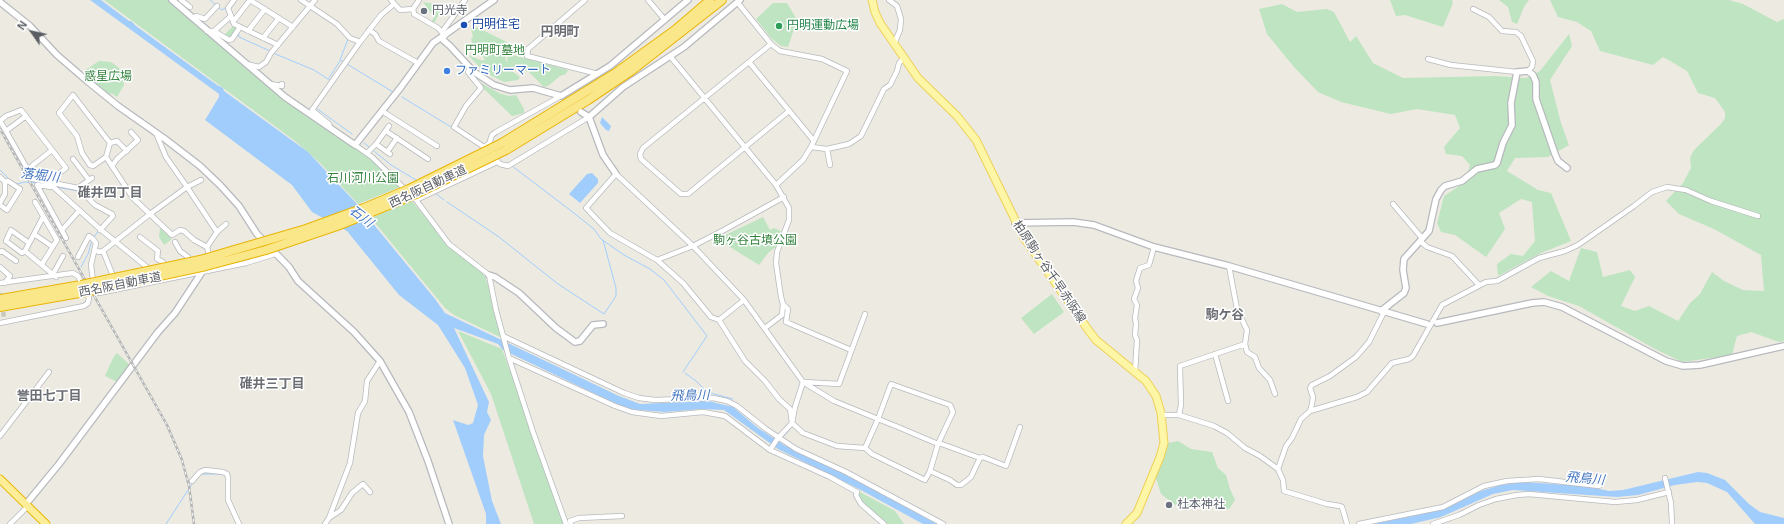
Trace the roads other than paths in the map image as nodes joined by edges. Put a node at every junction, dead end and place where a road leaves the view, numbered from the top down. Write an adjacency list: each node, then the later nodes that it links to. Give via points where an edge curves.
1 (172, 0): 27 (street)
2 (181, 0): 21 (street)
3 (234, 0): 26 (street, via 228,8)
4 (250, 0): 25 (street); 30 (street)
5 (301, 0): 22 (street)
6 (315, 0): 22 (street)
7 (419, 0): 23 (street)
8 (465, 0): 36 (street)
9 (494, 0): 36 (street)
10 (585, 0): 51 (street, via 528,49 527,56)
11 (648, 0): 29 (street)
12 (688, 0): 29 (street)
13 (710, 0): 74 (highway, 西名阪自動車道, via 614,74)
14 (722, 0): 74 (highway, 西名阪自動車道, via 631,71 588,100)
15 (872, 0): 40 (main road, 柏原駒ヶ谷千早赤阪線, via 878,18)
16 (889, 0): 40 (street, via 897,6 901,25)
17 (739, 1): 39 (street); 42 (street, via 698,37)
18 (0, 2): 66 (street, via 30,26 57,55 86,80)
19 (392, 2): 23 (street, via 400,10); 33 (street)
20 (216, 6): 27 (street, via 204,19 196,16)
21 (190, 7)
22 (310, 7): 32 (street); 38 (street, via 337,24 350,38)
23 (413, 9): 36 (street, via 414,14)
24 (1473, 9): 49 (street, via 1489,17 1502,31 1516,32 1521,36 1533,61)
25 (265, 10): 28 (street); 35 (street)
26 (231, 16): 30 (street); 34 (street)
27 (193, 18): 34 (street)
28 (279, 18): 32 (street); 37 (street)
29 (665, 20): 51 (street)
30 (233, 22): 31 (street)
31 (240, 27): 34 (street, via 229,40); 35 (street)
32 (293, 28): 41 (street)
33 (369, 30): 38 (street); 46 (street, via 379,40)
34 (211, 31): 47 (street)
35 (248, 31): 37 (street)
36 (443, 35): 46 (street, via 433,43); 48 (street)
37 (263, 38): 41 (street)
38 (360, 42): 62 (street, via 312,110 329,124)
39 (771, 44): 45 (street); 68 (street, via 780,51 822,59 847,71)
40 (894, 44): 43 (main road, 柏原駒ヶ谷千早赤阪線)
41 (278, 45): 47 (street, via 266,62 259,67)
42 (670, 56): 55 (street); 60 (street, via 623,87)
43 (904, 58): 78 (street, via 899,63 890,85 884,89 861,136 849,144); 106 (main road, 柏原駒ヶ谷千早赤阪線, via 925,87 957,116 976,140)
44 (1428, 59): 50 (street, via 1452,65)
45 (749, 62): 55 (street); 56 (street)
46 (418, 63): 57 (street)
47 (245, 64): 52 (street)
48 (470, 67): 54 (street, via 500,88 533,88); 73 (street, via 468,72 481,88 466,106 454,127)
49 (1528, 71): 50 (street); 87 (street, via 1532,73 1536,82 1536,99 1558,161)
50 (1517, 72): 116 (street, via 1511,103 1512,126 1497,163 1477,169 1462,181 1445,186 1441,190 1436,199 1431,228)
51 (599, 74): 54 (street)
52 (268, 84): 53 (street); 62 (street)
53 (282, 84)
54 (562, 98): 73 (street, via 494,133 489,144)
55 (704, 98): 75 (street); 75 (street, via 643,148 640,154 642,159 680,194 688,194)
56 (789, 110): 68 (street); 75 (street)
57 (382, 111): 71 (street); 72 (street)
58 (582, 112): 60 (street)
59 (26, 116): 63 (street); 63 (street, via 21,110 6,116 0,121); 77 (street)
60 (589, 117): 84 (street, via 508,166); 89 (street, via 603,155)
61 (389, 126): 64 (street)
62 (330, 129): 71 (street)
63 (6, 131): 88 (street)
64 (386, 131): 67 (street); 70 (street)
65 (131, 132): 79 (street, via 138,140)
66 (156, 133): 95 (street, via 166,157); 114 (street, via 200,166 230,196)
67 (397, 138): 70 (street, via 389,153); 83 (street)
68 (814, 141): 76 (street)
69 (110, 143): 79 (street, via 117,141); 81 (street); 81 (street, via 73,95 59,113 77,136 82,153 90,165 93,166)
70 (376, 144): 80 (street)
71 (355, 145): 80 (street)
72 (437, 146)
73 (484, 147): 84 (street)
74 (504, 147): 148 (highway, 西名阪自動車道, bridge, via 416,194 337,226 266,250 206,266)
75 (744, 147): 94 (street)
76 (811, 147): 78 (street); 94 (street)
77 (52, 150): 88 (street); 93 (street, via 66,168)
78 (827, 150): 85 (street)
79 (127, 151): 86 (street)
80 (367, 153): 98 (street)
81 (106, 157): 86 (street)
82 (72, 159): 96 (street, via 90,179)
83 (428, 159)
84 (497, 162): 98 (street)
85 (830, 165)
86 (112, 166): 103 (street, via 133,198)
87 (1567, 168)
88 (28, 169): 93 (street, via 33,179)
89 (616, 174): 121 (street); 134 (street, via 586,208 610,233)
90 (0, 177): 92 (street)
91 (201, 180): 95 (street)
92 (5, 182): 100 (street, via 5,194); 100 (street, via 8,181 20,189 7,210)
93 (50, 185): 96 (street); 102 (street); 109 (street, via 37,185)
94 (776, 186): 97 (street)
95 (187, 187): 103 (street); 110 (street)
96 (78, 188): 108 (street, via 94,205 112,214 113,216)
97 (784, 197): 121 (street); 151 (street, via 789,208 789,220 780,241 776,263)
98 (416, 200): 143 (street, via 449,244)
99 (35, 202): 105 (street)
100 (0, 204)
101 (1393, 204): 116 (street)
102 (79, 211): 108 (street); 109 (street)
103 (150, 214): 118 (street); 123 (street, via 172,235 180,230 184,231)
104 (1758, 216): 147 (street, via 1686,190 1660,188 1578,245 1539,258 1497,282)
105 (43, 217): 111 (street); 122 (street, via 57,240)
106 (1015, 223): 124 (street, via 1084,223); 169 (main road, 柏原駒ヶ谷千早赤阪線, via 1096,340)
107 (226, 224): 110 (street)
108 (99, 229): 118 (street)
109 (62, 230): 113 (street)
110 (218, 232): 123 (street)
111 (34, 234): 120 (street); 122 (street)
112 (140, 237): 137 (street, via 158,251 157,258)
113 (66, 238)
114 (261, 238): 129 (street); 130 (street)
115 (0, 240): 117 (street)
116 (1421, 240): 147 (street, via 1427,247 1452,256); 153 (street, via 1404,259 1404,293)
117 (6, 241): 120 (street, via 11,230); 126 (street, via 22,253)
118 (114, 241): 127 (street); 140 (street)
119 (175, 242): 133 (street)
120 (29, 243): 126 (street)
121 (693, 246): 134 (street); 150 (street)
122 (53, 247): 136 (street)
123 (207, 247): 130 (street)
124 (1154, 247): 138 (street); 169 (street, via 1149,265 1140,268 1136,281 1138,288 1134,299 1137,305 1137,340)
125 (95, 250): 127 (street); 132 (street, via 96,243 88,236); 145 (street, via 91,264)
126 (25, 251): 136 (street)
127 (103, 251): 144 (street)
128 (0, 252): 135 (street)
129 (275, 254): 141 (street); 167 (street, via 289,267 302,285 354,332)
130 (208, 255): 133 (street); 141 (street)
131 (64, 256): 142 (street)
132 (78, 257)
133 (188, 259): 137 (street)
134 (657, 260): 155 (street, via 683,284 710,317)
135 (16, 261)
136 (42, 264): 142 (street)
137 (163, 265): 140 (street)
138 (1229, 266): 153 (street); 162 (street, via 1237,309 1247,330)
139 (0, 267): 146 (street, via 10,276)
140 (148, 268): 144 (street)
141 (202, 272): 145 (street, via 99,293); 193 (street, via 175,313)
142 (54, 275): 146 (street); 156 (street, via 75,274 90,298 88,303 84,306)
143 (489, 275): 158 (street, via 519,293 556,328 576,342 580,341 593,325); 161 (street)
144 (112, 276): 145 (street)
145 (93, 280)
146 (2, 283)
147 (1479, 285): 173 (street, via 1442,305 1413,356 1392,363 1367,392)
148 (83, 288): 149 (highway, 西名阪自動車道); 152 (highway, 西名阪自動車道)
149 (0, 299)
150 (744, 300): 155 (street); 160 (street)
151 (783, 304): 160 (street, via 782,315); 164 (street, via 788,309 788,324)
152 (0, 307)
153 (1383, 312): 159 (street); 173 (street, via 1369,342 1356,357 1330,376 1312,385)
154 (865, 314): 164 (street)
155 (719, 320): 177 (street, via 745,361 790,408)
156 (3, 321)
157 (1437, 323): 163 (street, via 1544,302 1562,307 1666,361 1683,366 1700,365)
158 (603, 324)
159 (1427, 324)
160 (765, 328): 170 (street)
161 (504, 338): 166 (street); 180 (street, via 639,398 713,398 727,401)
162 (1245, 344): 165 (street); 171 (street, via 1247,352 1255,357 1259,368 1270,380)
163 (1784, 346)
164 (851, 350): 170 (street, via 839,384)
165 (1215, 354): 172 (street); 174 (street, via 1180,366)
166 (509, 355): 183 (street, via 632,412 661,416 703,412 725,416); 201 (street, via 535,439)
167 (380, 361): 195 (street, via 367,381 365,401 358,413 350,463); 200 (street, via 409,412)
168 (49, 372): 179 (street)
169 (1134, 372): 175 (main road, 柏原駒ヶ谷千早赤阪線, via 1153,390)
170 (803, 382): 176 (street, via 834,401); 177 (street)
171 (1274, 394)
172 (1228, 401)
173 (1310, 411): 185 (street, via 1302,419 1286,446)
174 (1179, 415): 175 (street); 185 (street, via 1227,433)
175 (1162, 416): 205 (main road, 柏原駒ヶ谷千早赤阪線, via 1164,443 1160,457 1137,513)
176 (878, 419): 181 (street); 181 (street, via 891,384 950,405 953,412); 182 (street)
177 (792, 423): 180 (street); 182 (street, via 802,433 837,446)
178 (1020, 427): 184 (street, via 1006,466)
179 (0, 436)
180 (778, 438): 183 (street); 204 (street)
181 (939, 444): 184 (street); 186 (street)
182 (866, 448): 186 (street, via 872,454 925,480)
183 (771, 449): 203 (street, via 857,492 861,504)
184 (980, 458): 186 (street, via 971,477 961,485)
185 (1278, 469): 206 (street, via 1284,480 1284,492 1342,507)
186 (930, 471)
187 (0, 479): 193 (highway)
188 (1665, 479): 191 (street)
189 (192, 481): 198 (street, via 205,470 227,474 228,500)
190 (1599, 486): 207 (street, via 1539,479 1506,481 1484,486 1443,507)
191 (1668, 490): 208 (street, via 1637,500 1615,502 1529,494 1508,496); 209 (street)
192 (370, 492): 195 (street, via 363,484 352,493 341,510)
193 (27, 505): 196 (street); 197 (highway)
194 (622, 516): 202 (street, via 579,518 570,521)
195 (329, 518): 199 (street)
196 (10, 524)
197 (46, 524)
198 (240, 524)
199 (325, 524)
200 (449, 524)
201 (566, 524)
202 (571, 524)
203 (884, 524)
204 (943, 524)
205 (1126, 524)
206 (1347, 524)
207 (1361, 524)
208 (1433, 524)
209 (1672, 524)

